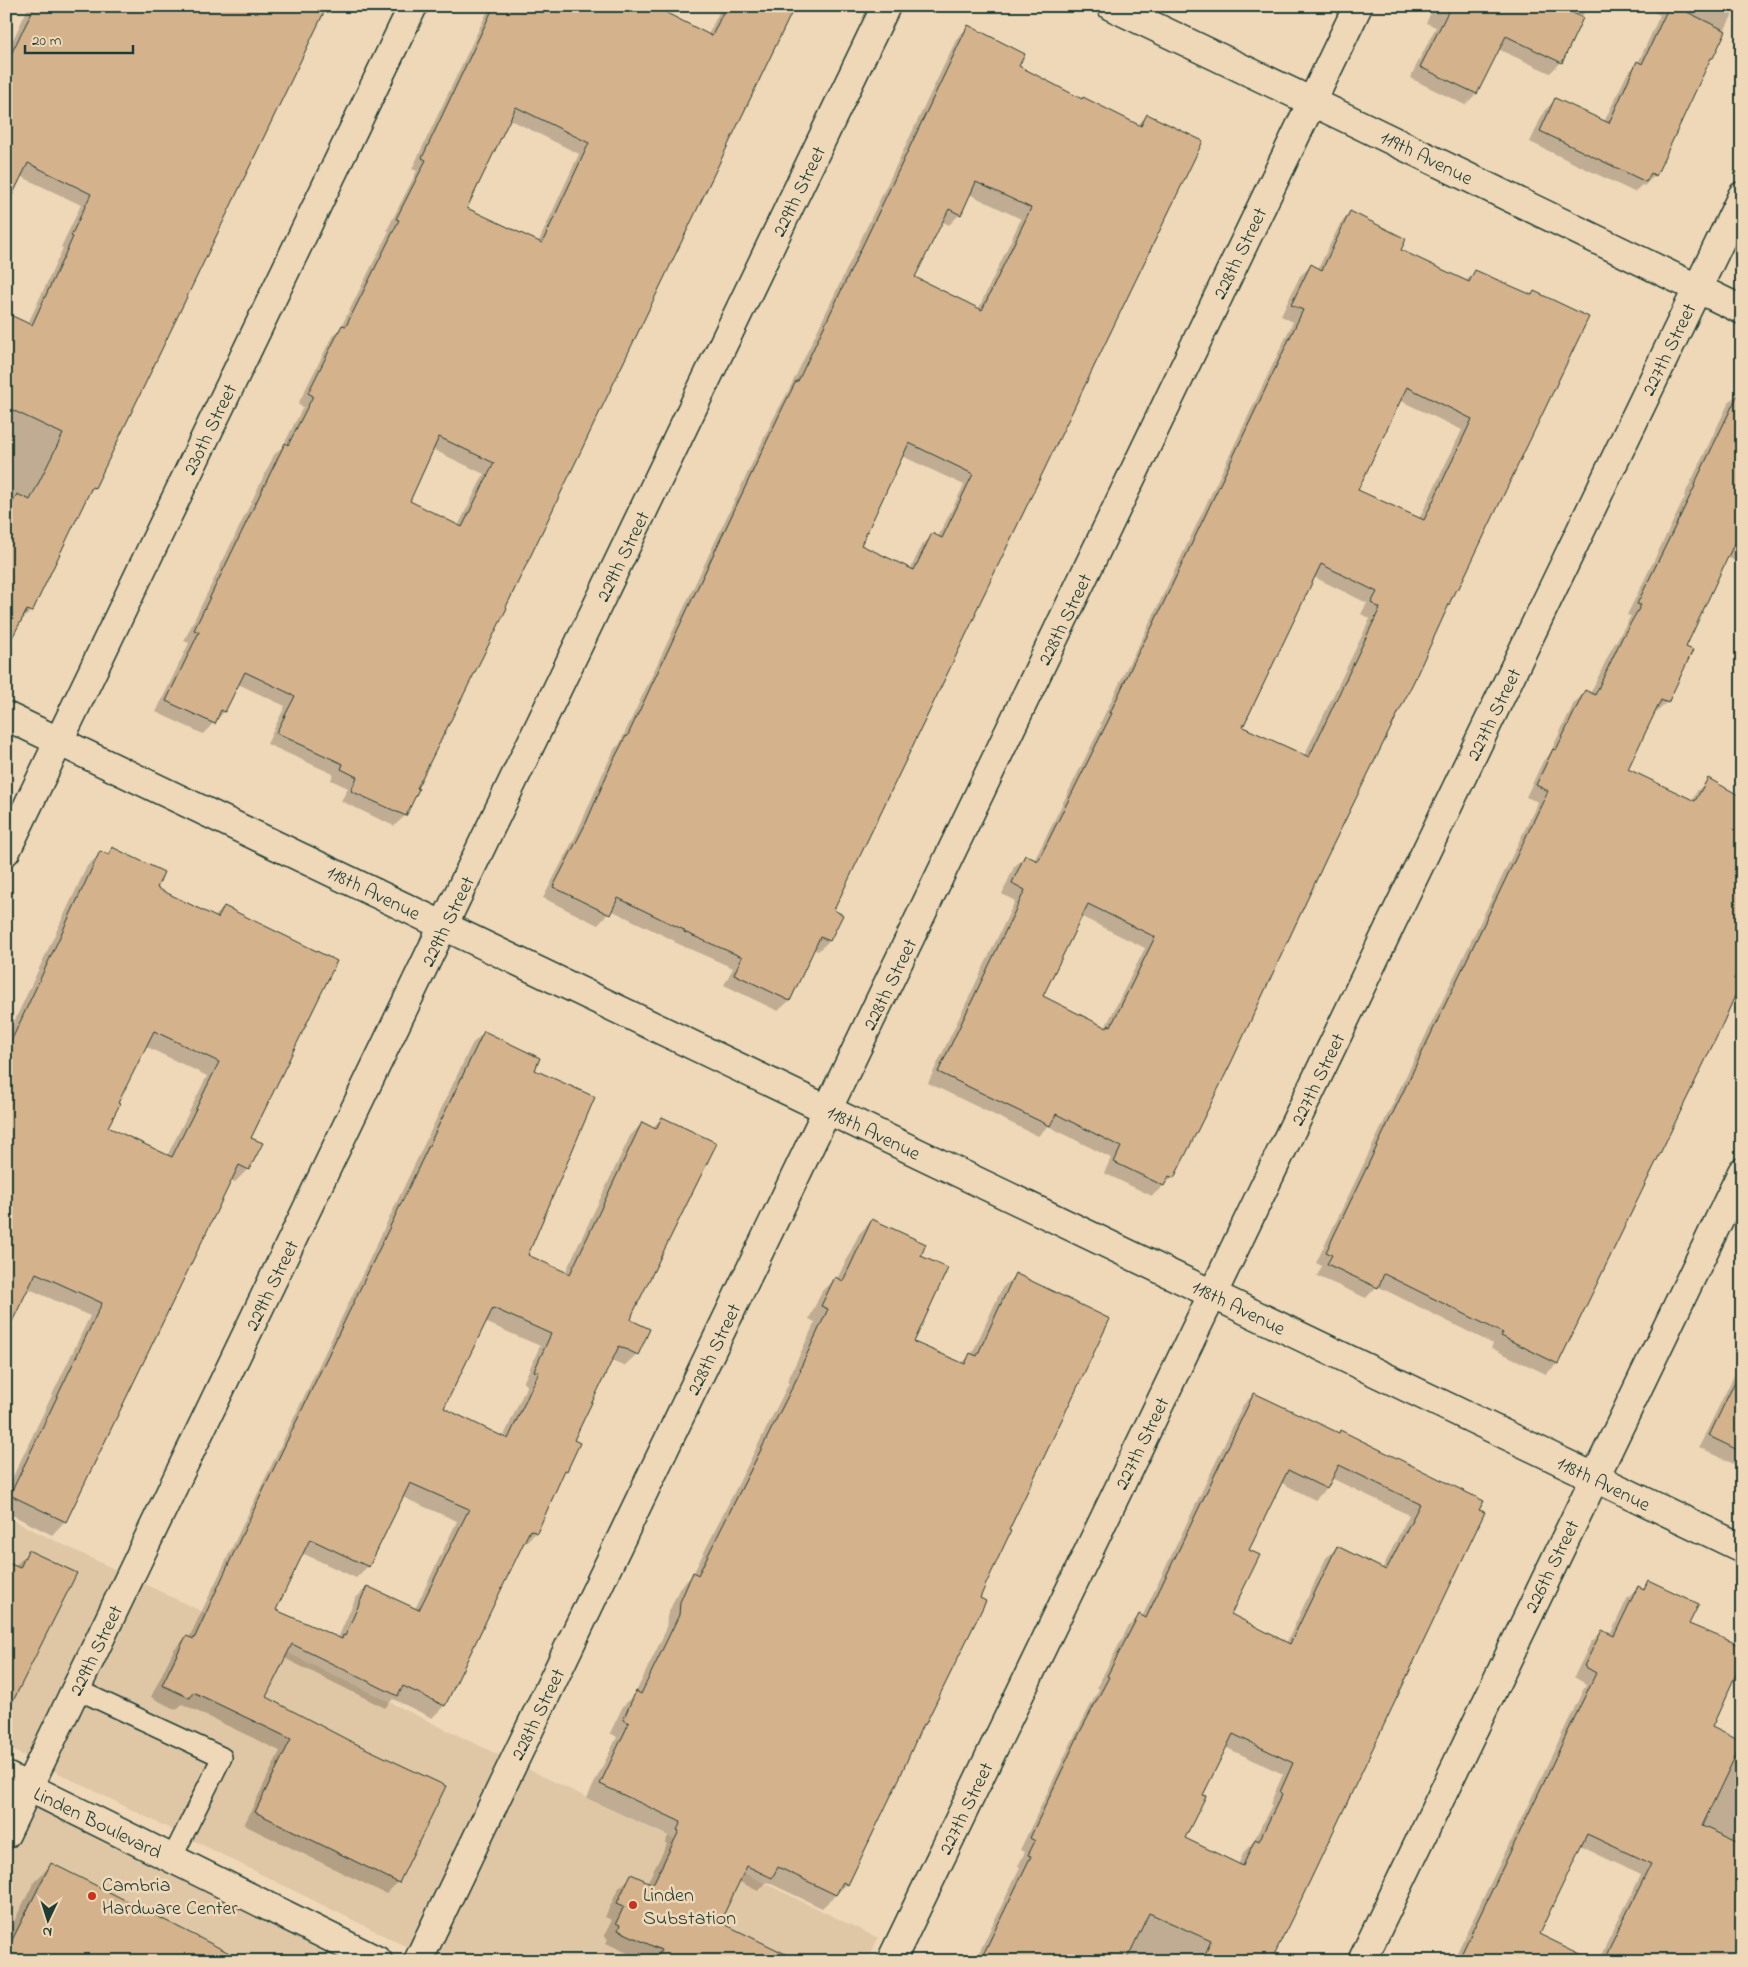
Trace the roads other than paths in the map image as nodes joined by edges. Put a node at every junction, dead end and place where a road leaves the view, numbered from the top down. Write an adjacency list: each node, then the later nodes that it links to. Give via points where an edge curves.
1 (412, 6): 10 (street, 230th Street)
2 (886, 6): 12 (street, 229th Street)
3 (1111, 6): 5 (street, 119th Avenue)
4 (1358, 6): 5 (street, 228th Street)
5 (1312, 102): 7 (street, 119th Avenue); 13 (street, 228th Street)
6 (1742, 196): 7 (street, 227th Street)
7 (1697, 289): 8 (street, 119th Avenue); 15 (street, 227th Street)
8 (1742, 310)
9 (6, 716): 10 (street, 118th Avenue)
10 (59, 741): 11 (street, 230th Street); 12 (street, 118th Avenue)
11 (6, 851)
12 (444, 926): 13 (street, 118th Avenue); 18 (street, 229th Street)
13 (828, 1110): 15 (street, 118th Avenue); 23 (street, 228th Street)
14 (1742, 1172): 16 (street, 226th Street)
15 (1213, 1295): 16 (street, 118th Avenue); 24 (street, 227th Street)
16 (1594, 1478): 17 (street, 118th Avenue); 25 (street, 226th Street)
17 (1742, 1548)
18 (76, 1689): 19 (street, 229th Street); 21 (lane, via 222,1757)
19 (18, 1782): 20 (street, 229th Street); 21 (street, Linden Boulevard)
20 (6, 1834)
21 (172, 1858): 22 (street, Linden Boulevard)
22 (378, 1961)
23 (418, 1961)
24 (891, 1961)
25 (1362, 1961)

